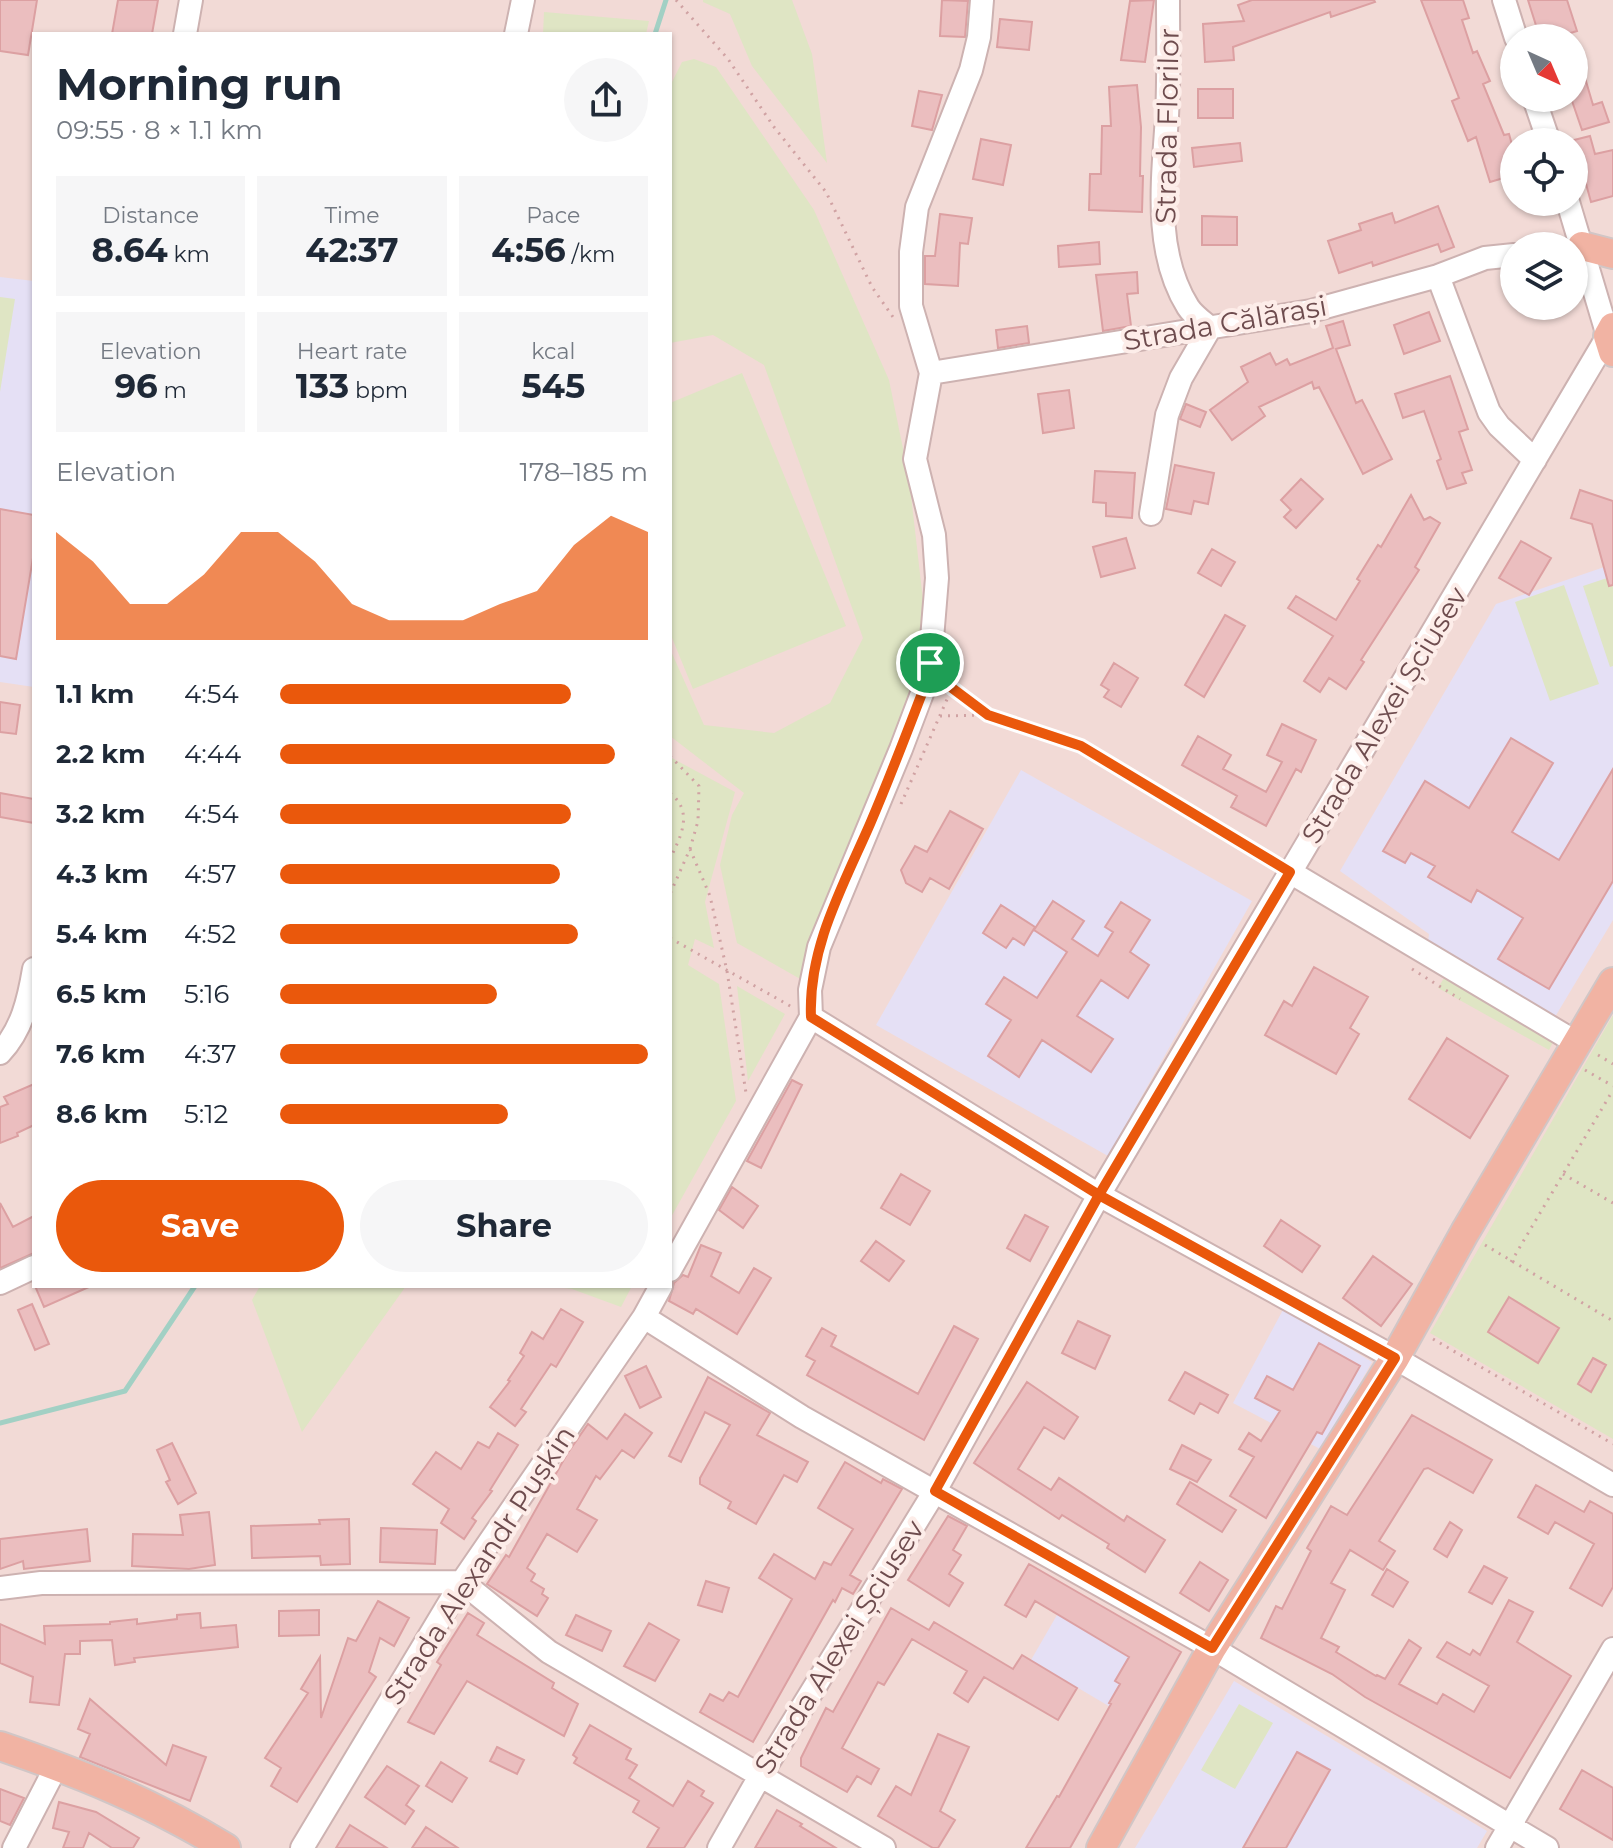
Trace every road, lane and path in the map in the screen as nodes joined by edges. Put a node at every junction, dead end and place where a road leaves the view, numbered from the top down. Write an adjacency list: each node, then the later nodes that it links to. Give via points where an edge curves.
1 (191, 0): 8 (street)
2 (523, 0): 9 (street)
3 (676, 0): 15 (path, via 728,59 826,192 872,287)
4 (982, 0): 18 (street, via 971,70 917,207 911,306)
5 (1168, 0): 16 (street, Strada Florilor, via 1162,179 1167,249 1176,285 1190,310)
6 (1504, 0): 7 (street)
7 (1512, 24)
8 (185, 32)
9 (516, 32)
10 (1588, 249): 11 (main road)
11 (1613, 254)
12 (1500, 256): 14 (street, Strada Călărași)
13 (1588, 275): 17 (street)
14 (1438, 276): 16 (street, Strada Călărași, via 1311,311); 19 (street, via 1489,412)
15 (897, 324)
16 (1210, 328): 18 (street, Strada Călărași); 20 (street, via 1167,415)
17 (1611, 338): 19 (street, Strada Alexei Șciusev)
18 (931, 373): 21 (street, via 915,459 934,535 937,578)
19 (1535, 460): 28 (street, Strada Alexei Șciusev)
20 (1151, 514)
21 (930, 663): 22 (path); 34 (street, via 901,749 819,947 810,990)
22 (988, 715): 23 (path); 28 (path, via 1081,746)
23 (939, 716)
24 (672, 758): 26 (path, via 699,786)
25 (672, 796): 27 (path, via 685,820)
26 (690, 849): 29 (path); 31 (path, via 710,896)
27 (672, 855)
28 (1290, 872): 35 (street); 40 (street, Strada Alexei Șciusev)
29 (672, 890)
30 (672, 939): 31 (path)
31 (727, 971): 34 (path); 38 (path, via 744,1089)
32 (1613, 982): 35 (main road)
33 (31, 1003): 36 (street)
34 (811, 1017): 38 (street); 40 (street)
35 (1572, 1052): 37 (path); 42 (main road)
36 (0, 1053)
37 (1613, 1088): 39 (path)
38 (755, 1115): 44 (street)
39 (1563, 1174): 41 (path); 43 (path)
40 (1099, 1195): 51 (street); 54 (street, Strada Alexei Șciusev)
41 (1613, 1203)
42 (1465, 1232): 43 (path); 51 (main road)
43 (1511, 1262): 49 (path)
44 (672, 1266)
45 (32, 1268): 46 (street)
46 (0, 1283)
47 (660, 1288): 48 (street, Strada Alexandr Pușkin)
48 (644, 1317): 54 (street, via 802,1417); 55 (street, Strada Alexandr Pușkin)
49 (1613, 1321)
50 (1424, 1334): 52 (path)
51 (1395, 1358): 53 (street); 57 (main road)
52 (1613, 1444)
53 (1613, 1485)
54 (935, 1491): 57 (street); 61 (street, Strada Alexei Șciusev)
55 (462, 1582): 56 (street, via 41,1583); 61 (street, via 549,1652); 65 (street, Strada Alexandr Pușkin)
56 (0, 1588)
57 (1212, 1648): 62 (street); 68 (main road)
58 (1613, 1649): 62 (street)
59 (0, 1746): 60 (main road)
60 (57, 1765): 63 (street); 64 (main road, via 152,1805)
61 (760, 1776): 66 (street, Strada Alexei Șciusev); 67 (street)
62 (1509, 1826): 69 (street); 70 (street)
63 (14, 1848)
64 (226, 1848)
65 (302, 1848)
66 (719, 1848)
67 (884, 1848)
68 (1101, 1848)
69 (1497, 1848)
70 (1547, 1848)

